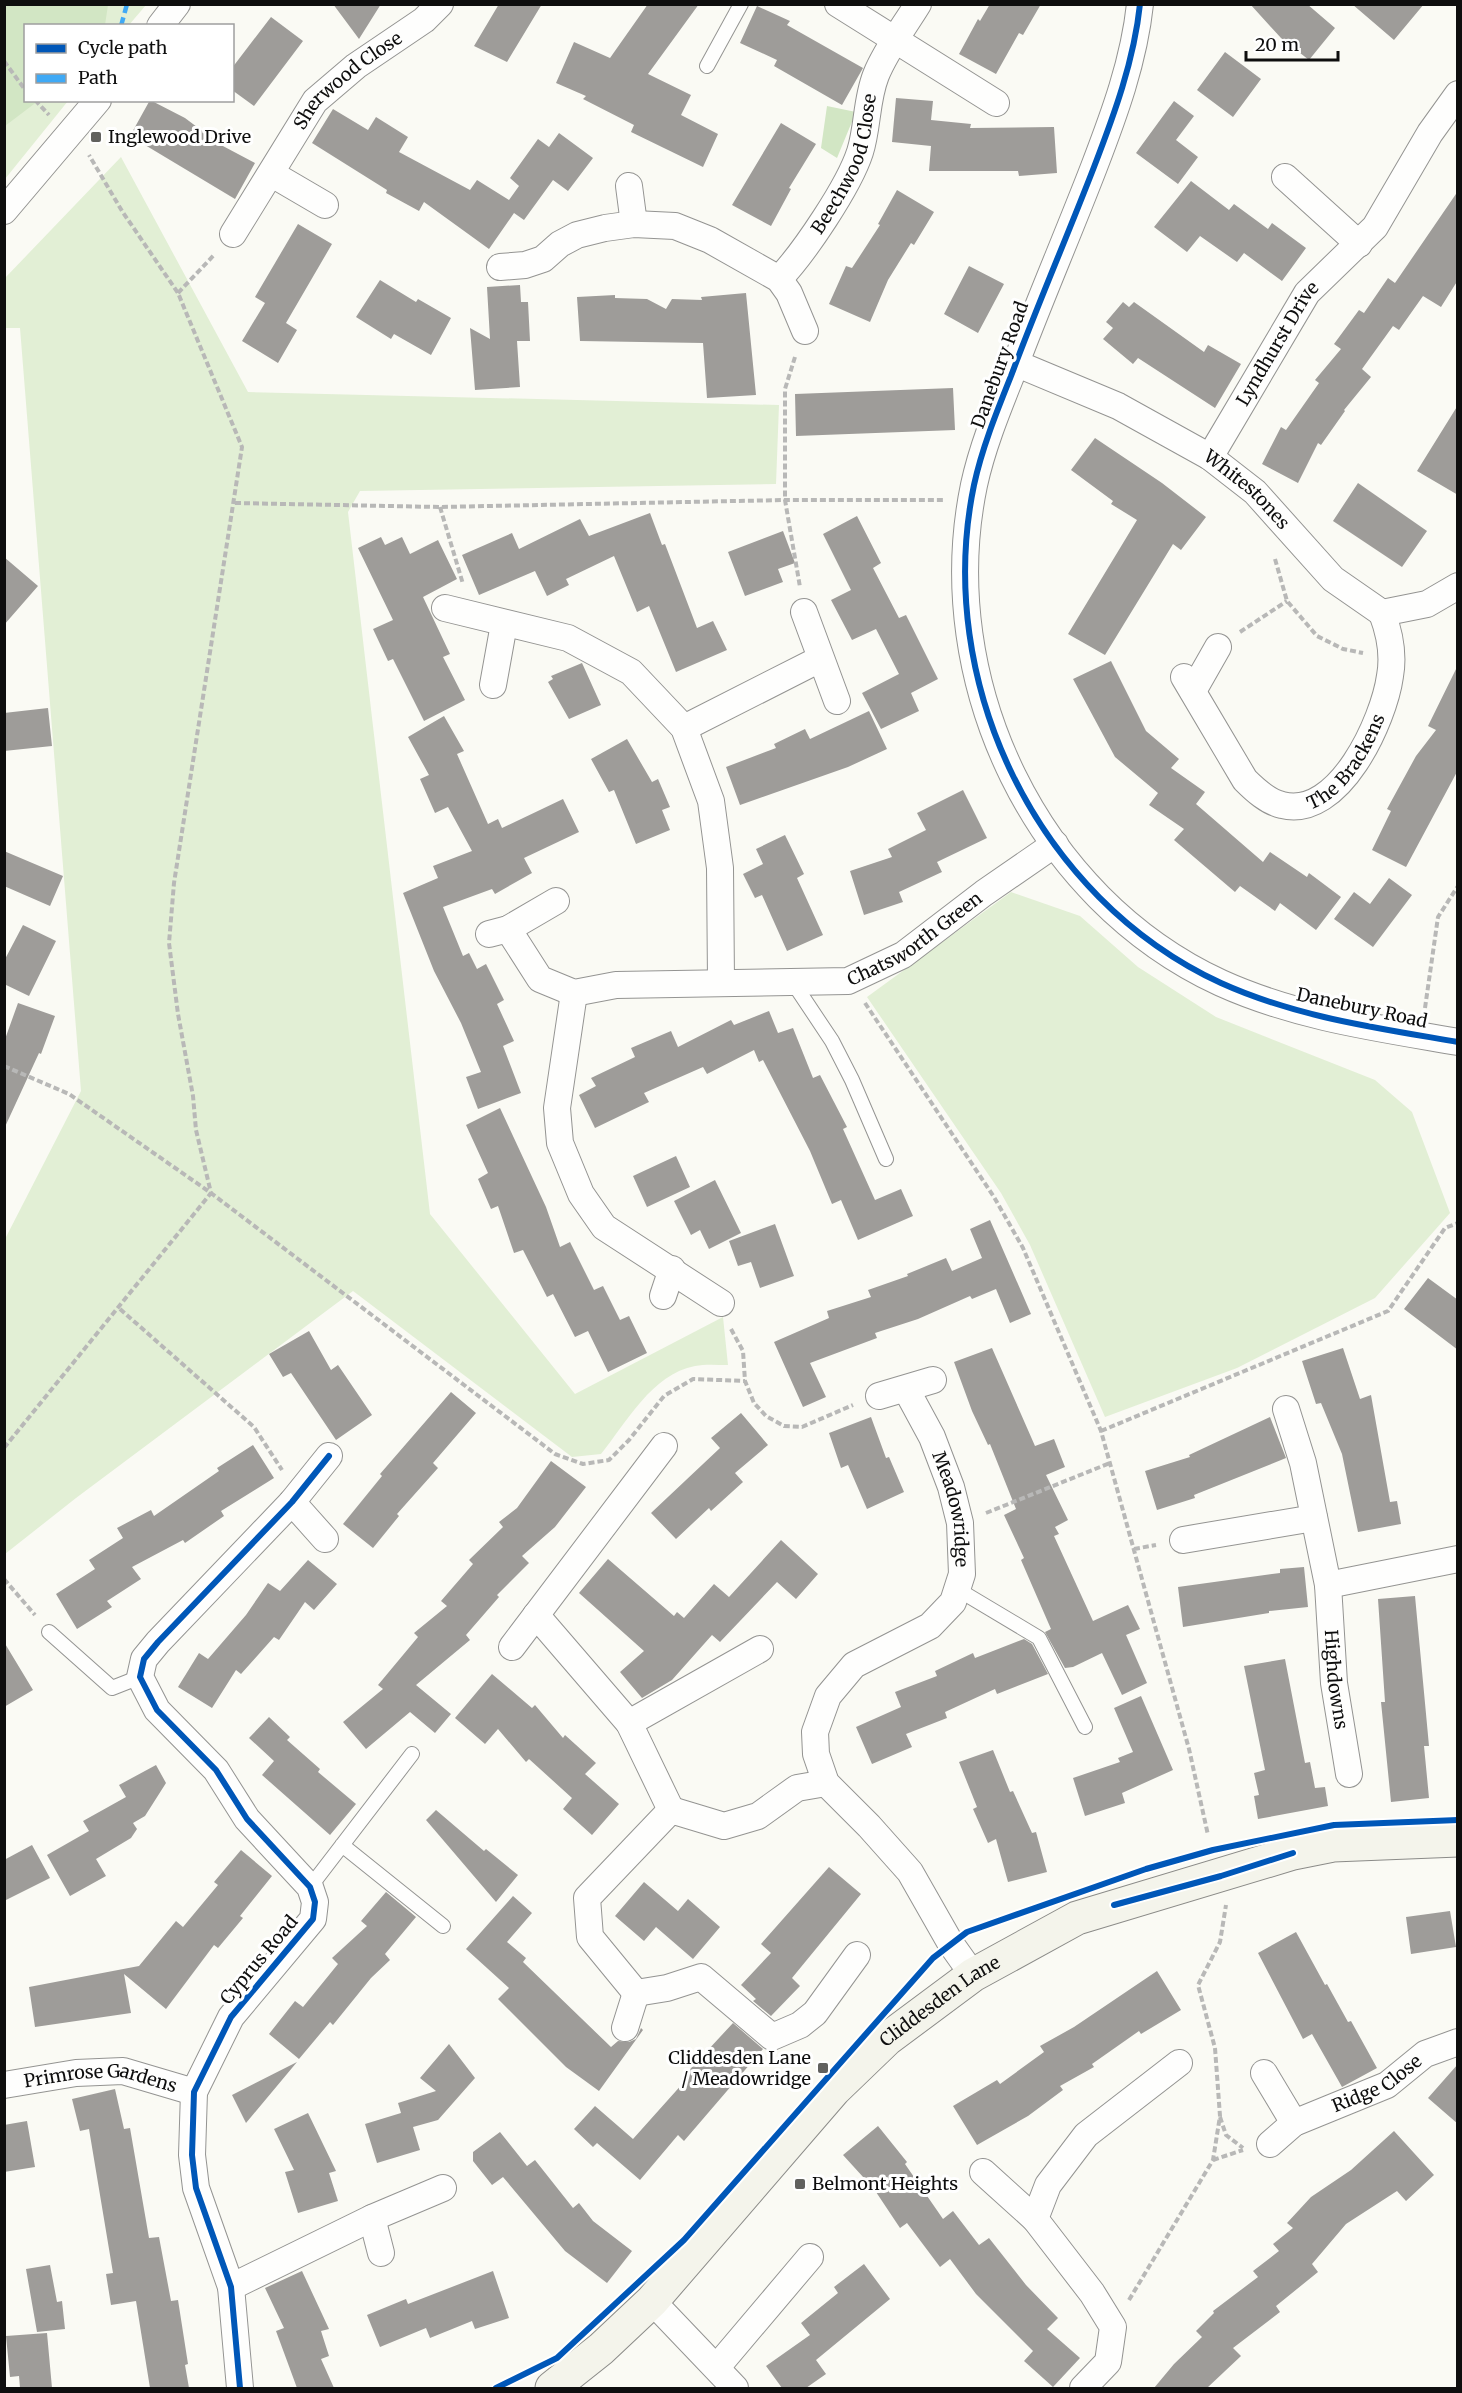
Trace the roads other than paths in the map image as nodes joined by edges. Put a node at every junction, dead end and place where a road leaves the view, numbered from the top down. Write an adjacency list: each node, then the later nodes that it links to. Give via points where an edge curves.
1 (177, 4): 7 (street)
2 (440, 4): 13 (street, Sherwood Close, via 424,20 323,93 298,127)
3 (741, 4): 9 (lane)
4 (838, 4): 8 (street)
5 (918, 4): 8 (street, Beechwood Close)
6 (1140, 4): 24 (street, Danebury Road, via 1119,100)
7 (162, 24)
8 (895, 41): 12 (street); 22 (street, Beechwood Close, via 875,76 863,140 854,165 799,258)
9 (707, 66)
10 (1458, 94): 20 (street, Lyndhurst Drive, via 1430,133 1388,209)
11 (96, 102): 17 (street)
12 (996, 103)
13 (272, 174): 16 (street); 19 (street, Sherwood Close)
14 (1285, 177): 20 (street)
15 (629, 186): 18 (street)
16 (325, 205)
17 (4, 211)
18 (634, 224): 21 (street, via 578,235 543,259); 22 (street, via 692,231)
19 (233, 234)
20 (1359, 244): 25 (street, Lyndhurst Drive, via 1307,293)
21 (500, 267)
22 (779, 279): 23 (street)
23 (806, 331)
24 (1015, 363): 25 (street, Whitestones, via 1118,406); 36 (street, Danebury Road, via 975,485 965,592 976,674 998,748 1016,787)
25 (1210, 457): 29 (street, Whitestones, via 1255,492 1333,579)
26 (1458, 586): 29 (street, via 1427,604)
27 (452, 610): 30 (street)
28 (804, 612): 32 (street)
29 (1382, 614): 31 (street, The Brackens, via 1392,659 1374,730 1333,791 1322,799 1297,806 1282,806 1245,780 1188,684)
30 (504, 624): 33 (street); 35 (street, via 568,638 631,672)
31 (1218, 647)
32 (820, 659): 34 (street); 35 (street)
33 (493, 685)
34 (837, 701)
35 (684, 728): 38 (street, via 711,801 720,868)
36 (1055, 844): 39 (street, Chatsworth Green, via 903,956 848,981); 41 (street, Danebury Road, via 1107,905 1132,926 1163,951 1221,983 1341,1022)
37 (556, 901): 40 (street, via 499,932 540,979)
38 (721, 981): 39 (street, Chatsworth Green); 40 (street, Chatsworth Green, via 616,985)
39 (792, 981): 42 (lane, via 842,1060)
40 (574, 993): 43 (street, via 557,1108 560,1143 581,1194 604,1227)
41 (1458, 1042)
42 (886, 1159)
43 (672, 1269): 44 (street); 45 (street)
44 (663, 1296)
45 (721, 1303)
46 (933, 1380): 47 (street)
47 (906, 1389): 48 (street); 58 (street, Meadowridge, via 932,1437 951,1487 960,1523 962,1574)
48 (879, 1396)
49 (1286, 1409): 53 (street, Highdowns, via 1303,1463)
50 (664, 1446): 59 (street)
51 (329, 1456): 52 (street)
52 (295, 1498): 54 (street); 63 (street, via 158,1642 144,1659)
53 (1314, 1518): 55 (street); 57 (street, Highdowns)
54 (325, 1539)
55 (1183, 1540)
56 (1458, 1559): 57 (street)
57 (1328, 1585): 67 (street, Highdowns, via 1334,1683)
58 (957, 1588): 65 (lane, via 1039,1638); 68 (street, Meadowridge, via 953,1602 930,1626 854,1665 828,1696 815,1732 816,1754)
59 (536, 1615): 61 (street); 64 (street)
60 (49, 1632): 63 (lane, via 112,1688)
61 (512, 1647)
62 (760, 1649): 64 (street)
63 (140, 1677): 72 (street, via 157,1710 216,1770 247,1819)
64 (629, 1723): 69 (street)
65 (1085, 1727)
66 (412, 1754): 71 (lane)
67 (1349, 1774)
68 (826, 1783): 69 (street, via 797,1788 758,1816 724,1827); 75 (street, Meadowridge, via 910,1872)
69 (671, 1810): 76 (street, via 587,1898 590,1937)
70 (1458, 1840): 75 (street, Cliddesden Lane, via 1369,1842 1293,1853 1077,1918)
71 (342, 1845): 72 (lane); 73 (lane)
72 (310, 1887): 82 (street, Cyprus Road, via 315,1902 313,1919 231,2017)
73 (443, 1926)
74 (857, 1955): 76 (street, via 815,2013 800,2025 772,2037 702,1977)
75 (973, 1975): 92 (street, Cliddesden Lane, via 887,2039 834,2091)
76 (636, 1993): 77 (street)
77 (625, 2028)
78 (1458, 2042): 83 (street, Ridge Close, via 1425,2054 1388,2085)
79 (1179, 2063): 88 (street, via 1086,2135 1048,2186)
80 (1264, 2073): 83 (street)
81 (4, 2085): 82 (street, Primrose Gardens, via 76,2073 123,2071)
82 (194, 2092): 91 (street, Cyprus Road, via 192,2155 196,2188)
83 (1294, 2123): 84 (street, Ridge Close)
84 (1257, 2147)
85 (983, 2172): 88 (street)
86 (442, 2188): 87 (street)
87 (372, 2218): 89 (street); 91 (street)
88 (1035, 2219): 97 (street, via 1113,2327 1108,2362)
89 (381, 2253)
90 (810, 2257): 93 (street)
91 (231, 2287): 94 (street, Cyprus Road)
92 (652, 2301): 93 (street); 95 (street, Cliddesden Lane)
93 (717, 2367): 96 (street)
94 (240, 2388)
95 (552, 2388)
96 (735, 2388)
97 (1083, 2388)

